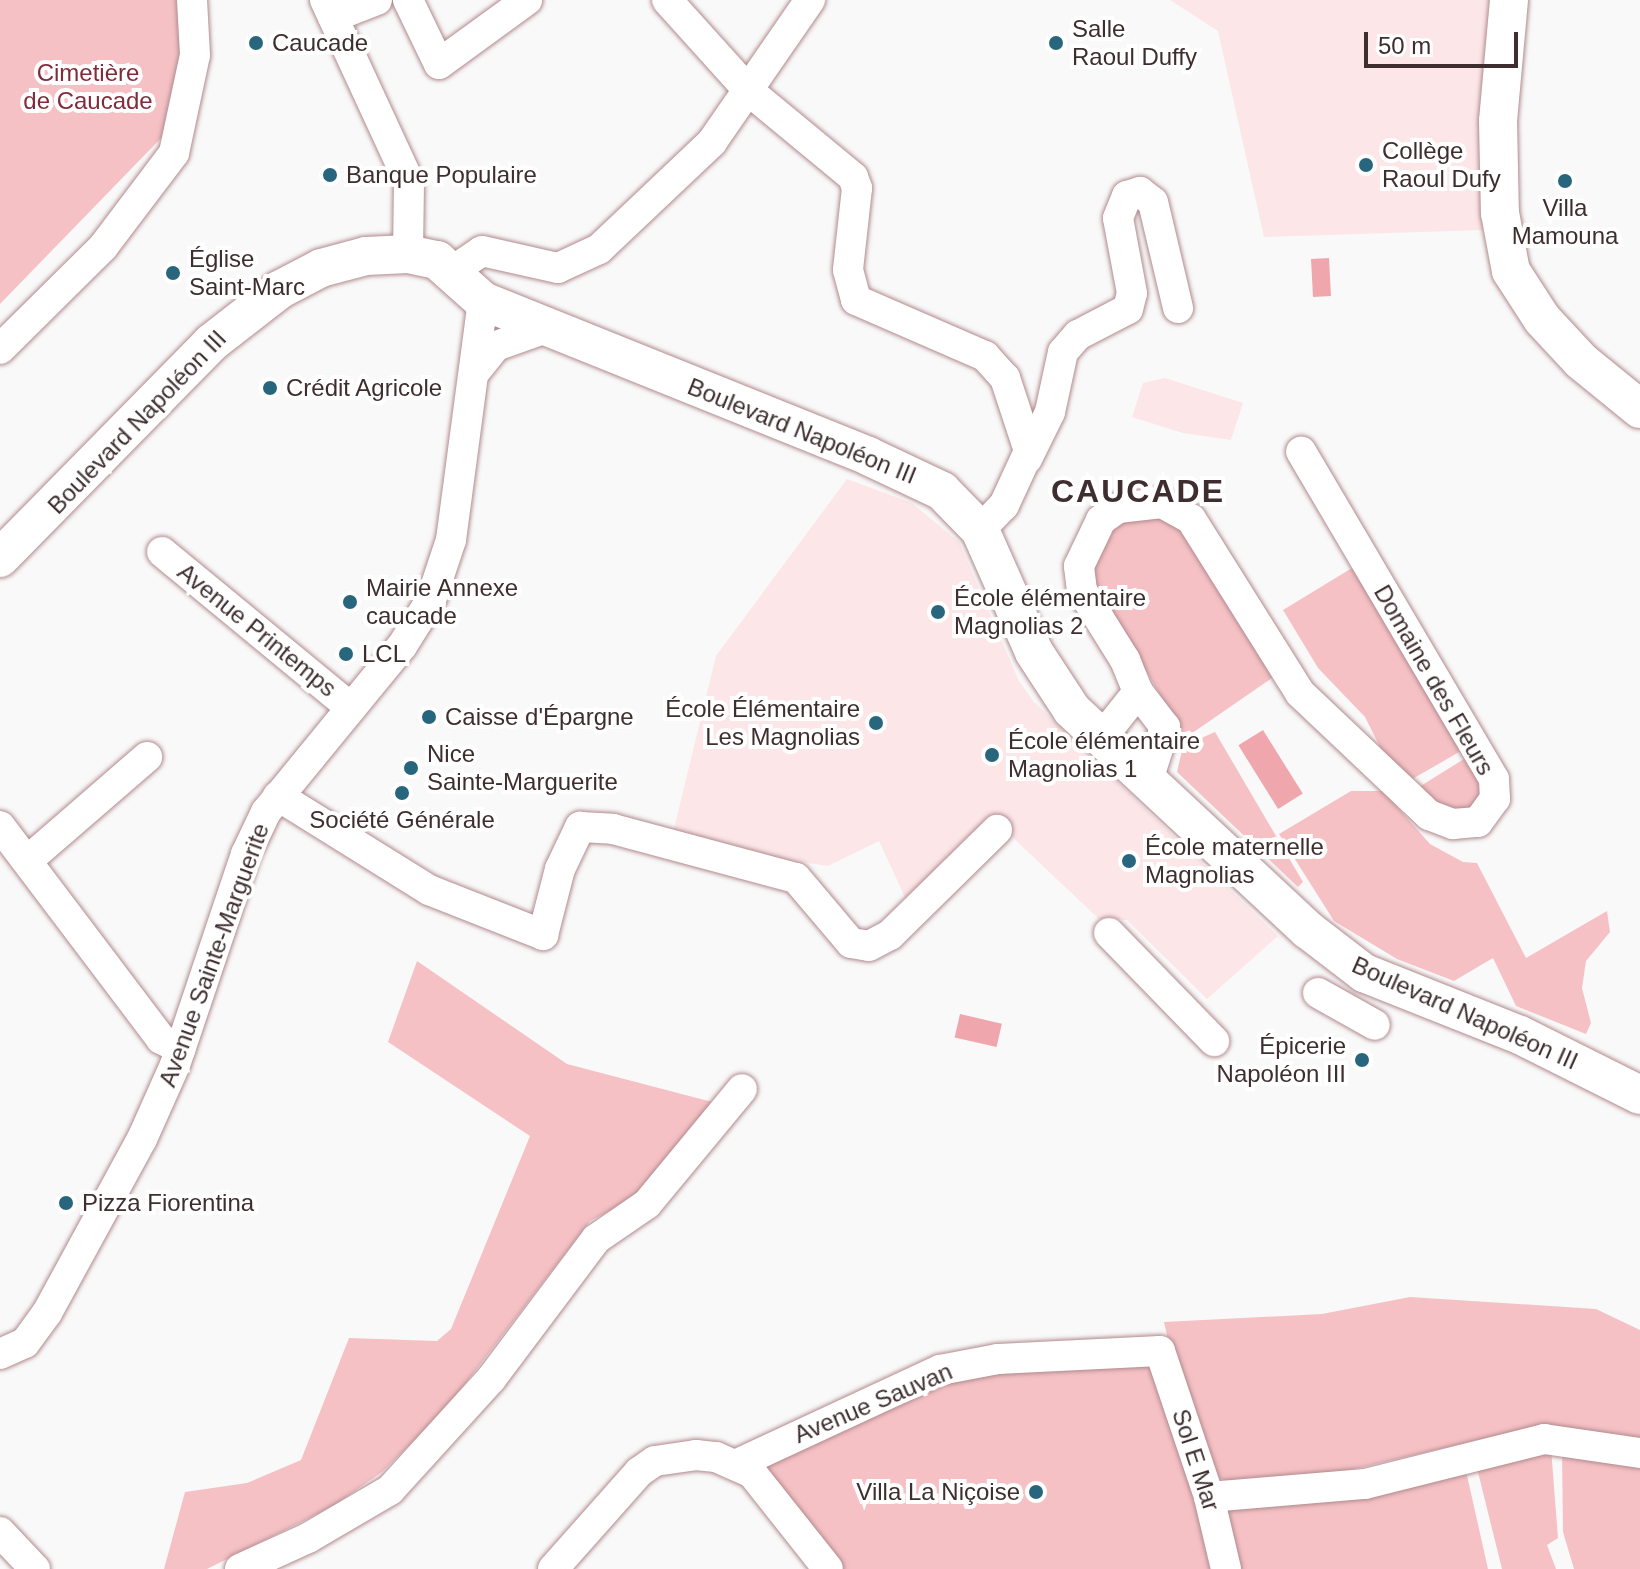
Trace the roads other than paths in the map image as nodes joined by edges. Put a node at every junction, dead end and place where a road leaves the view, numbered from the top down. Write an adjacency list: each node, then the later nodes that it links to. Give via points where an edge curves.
1 (192, 0): 15 (street, via 195,55 174,153 103,247)
2 (377, 0): 8 (street)
3 (408, 0): 4 (street, via 439,64)
4 (527, 0)
5 (667, 0): 9 (street)
6 (810, 0): 9 (street)
7 (1509, 0): 17 (main road, via 1498,121 1500,213 1511,271 1522,293 1581,361)
8 (329, 9): 10 (street, via 409,182)
9 (749, 91): 11 (street, via 712,142 599,249 558,268 482,251); 19 (street, via 853,177 857,188 848,270 856,300 995,365 1005,378)
10 (408, 254): 11 (main road, Boulevard Napoléon III, via 437,260); 22 (main road, Boulevard Napoléon III, via 366,256 321,268 234,321)
11 (451, 272): 12 (main road, Boulevard Napoléon III)
12 (483, 301): 14 (main road, Boulevard Napoléon III); 16 (street, Avenue Sainte-Marguerite)
13 (1178, 308): 19 (street, via 1153,202 1140,192 1127,196 1118,218 1132,293 1128,309 1078,335 1063,352 1050,412)
14 (546, 328): 16 (street, via 496,346); 20 (main road, Boulevard Napoléon III, via 924,480 963,508)
15 (0, 349)
16 (474, 373): 24 (street, Avenue Sainte-Marguerite, via 451,540 437,587 402,646)
17 (1640, 409)
18 (1301, 452): 23 (street, Domaine des Fleurs, via 1494,779 1495,799 1478,822 1453,824 1429,815 1300,693 1191,519 1162,503 1118,508 1101,520 1079,566 1082,591 1125,660)
19 (1027, 459): 20 (street, via 996,518)
20 (980, 530): 25 (main road, Boulevard Napoléon III, via 1048,680)
21 (162, 552): 24 (street, Avenue Printemps)
22 (0, 558)
23 (1138, 692): 25 (street); 27 (street, via 1165,727)
24 (351, 708): 28 (street, Avenue Sainte-Marguerite)
25 (1102, 737): 27 (main road, Boulevard Napoléon III)
26 (147, 757): 31 (street)
27 (1148, 780): 38 (main road, Boulevard Napoléon III, via 1308,930 1364,973 1520,1035)
28 (278, 796): 30 (street, via 429,890 543,935 560,869 580,827 613,829 796,878 851,943 869,946 890,935); 36 (street, Avenue Sainte-Marguerite, via 246,854)
29 (0, 826): 31 (street)
30 (997, 830)
31 (27, 861): 36 (street, via 161,1039)
32 (1109, 933): 35 (street)
33 (1318, 993): 34 (street)
34 (1375, 1025)
35 (1214, 1041)
36 (181, 1049): 40 (street, Avenue Sainte-Marguerite, via 142,1139 47,1313 25,1343)
37 (742, 1089): 46 (street, via 647,1204 596,1239 491,1379 390,1490 308,1538)
38 (1640, 1095)
39 (1160, 1351): 42 (street, Avenue Sauvan, via 998,1359 940,1370); 43 (street, Sol E Mar)
40 (0, 1354)
41 (1640, 1453): 43 (street, via 1544,1439 1365,1484)
42 (735, 1465): 47 (street, via 696,1455 655,1461 639,1472); 48 (street, via 767,1486)
43 (1209, 1497): 49 (street, Sol E Mar)
44 (0, 1532): 45 (street)
45 (35, 1569)
46 (240, 1569)
47 (553, 1569)
48 (828, 1569)
49 (1226, 1569)

